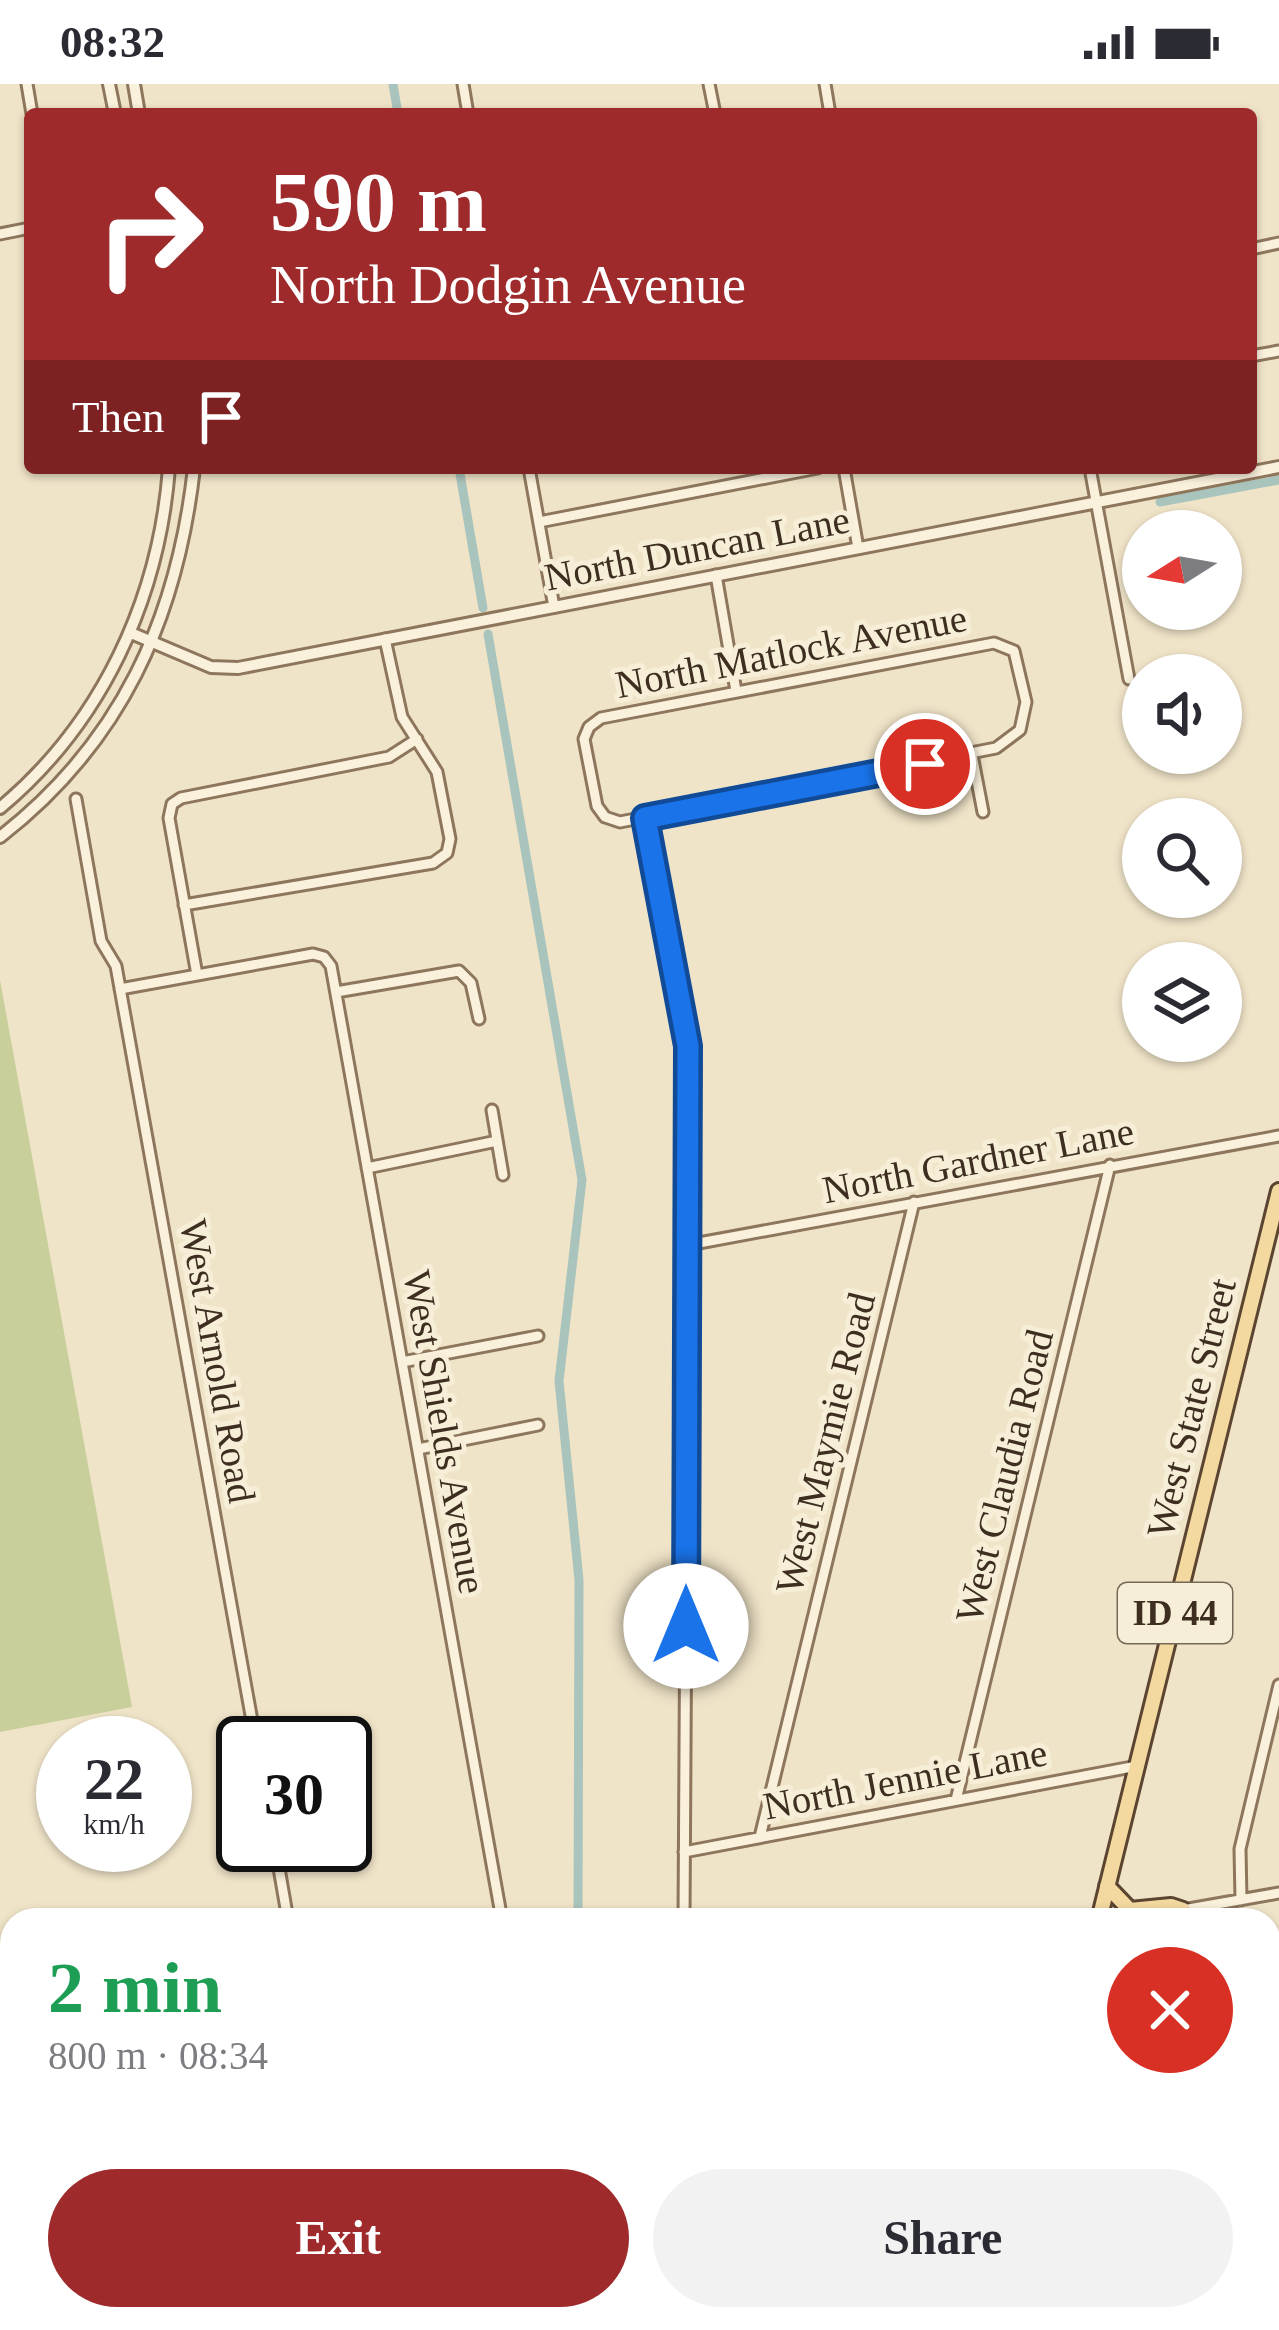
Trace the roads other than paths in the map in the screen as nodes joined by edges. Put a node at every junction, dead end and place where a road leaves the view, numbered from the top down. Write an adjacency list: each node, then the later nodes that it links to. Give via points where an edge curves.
1 (168, 474): 13 (street, via 160,543)
2 (193, 474): 15 (street, via 182,548)
3 (530, 474): 9 (street)
4 (787, 474): 9 (street)
5 (845, 474): 10 (street)
6 (1091, 474): 8 (street)
7 (1238, 474): 8 (street, North Duncan Lane)
8 (1096, 502): 10 (street, North Duncan Lane); 16 (street)
9 (539, 522): 12 (street)
10 (858, 548): 11 (street, North Duncan Lane)
11 (716, 575): 12 (street, North Duncan Lane); 17 (street)
12 (554, 607): 14 (street, North Duncan Lane)
13 (131, 633): 15 (street, North Duncan Lane); 21 (street, via 74,728)
14 (386, 639): 15 (street, North Duncan Lane, via 238,668 211,667); 18 (street, via 402,718)
15 (152, 644): 24 (street, via 93,742 47,800)
16 (1124, 654)
17 (736, 691): 19 (street, North Matlock Avenue, via 1007,646 1018,658 1026,716 1008,743); 23 (street, North Matlock Avenue, via 589,727 584,739 597,806 620,822)
18 (417, 740): 25 (street, via 389,757 172,804); 25 (street, via 441,784 447,853 433,862)
19 (972, 755): 22 (street); 23 (street)
20 (76, 799): 27 (street, West Arnold Road, via 102,947)
21 (0, 808)
22 (983, 812)
23 (645, 818): 38 (street, via 688,1046)
24 (0, 837)
25 (184, 905): 26 (street)
26 (196, 975): 27 (street); 28 (street, West Shields Avenue, via 314,954 332,966)
27 (120, 989): 44 (street, West Arnold Road)
28 (336, 992): 29 (street, via 465,973); 34 (street, West Shields Avenue)
29 (479, 1019)
30 (492, 1110): 32 (street)
31 (1279, 1136): 33 (street, North Gardner Lane)
32 (497, 1141): 34 (street); 35 (street)
33 (1110, 1165): 37 (street, North Gardner Lane); 46 (street, West Claudia Road)
34 (367, 1168): 40 (street, West Shields Avenue)
35 (503, 1175)
36 (1279, 1191): 45 (main road, West State Street / ID 44)
37 (914, 1202): 38 (street, North Gardner Lane); 47 (street, West Maymie Road)
38 (688, 1245): 48 (street)
39 (538, 1336): 40 (street)
40 (402, 1362): 42 (street, West Shields Avenue)
41 (538, 1425): 42 (street)
42 (418, 1449): 54 (street, West Shields Avenue)
43 (1279, 1685): 52 (street, via 1241,1844)
44 (251, 1716)
45 (1137, 1766): 46 (street, North Jennie Lane); 50 (main road, West State Street / ID 44)
46 (956, 1800): 47 (street, North Jennie Lane)
47 (760, 1838): 48 (street, North Jennie Lane)
48 (685, 1852): 55 (street)
49 (279, 1872): 53 (street)
50 (1107, 1886): 56 (main road, West State Street / ID 44); 57 (main road)
51 (1279, 1894): 52 (street)
52 (1241, 1900): 58 (street)
53 (286, 1908)
54 (500, 1908)
55 (684, 1908)
56 (1102, 1908)
57 (1128, 1908)
58 (1195, 1908)

